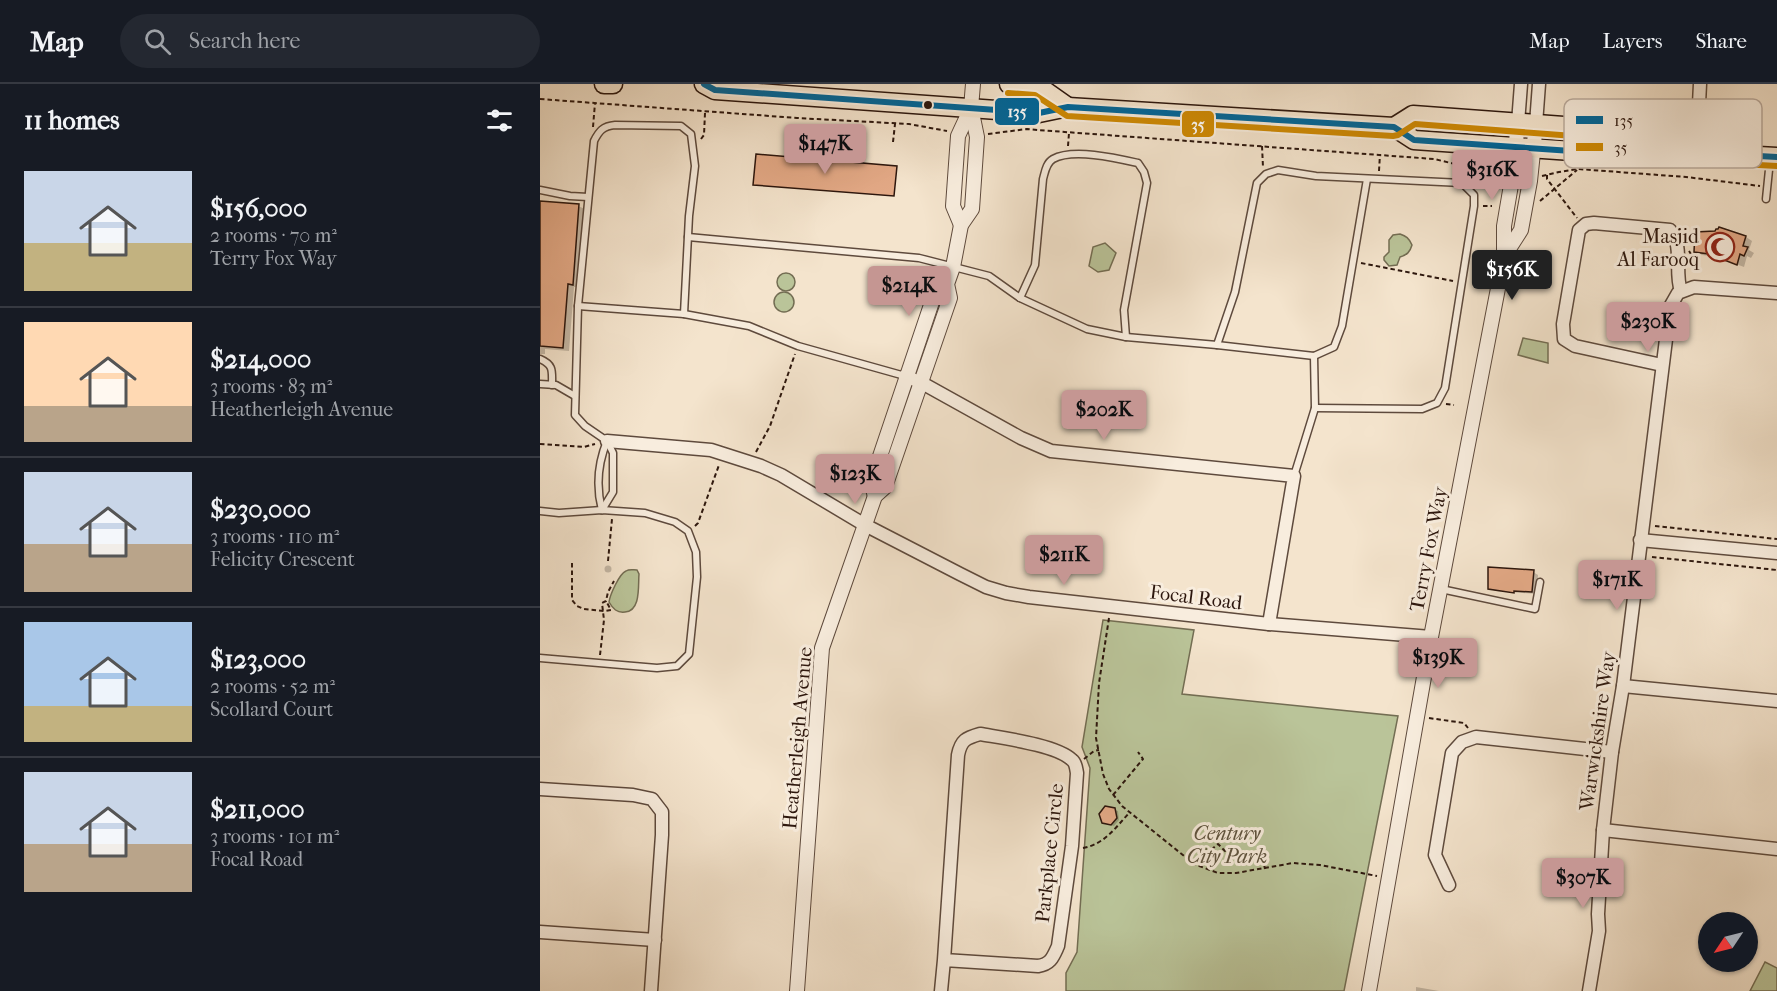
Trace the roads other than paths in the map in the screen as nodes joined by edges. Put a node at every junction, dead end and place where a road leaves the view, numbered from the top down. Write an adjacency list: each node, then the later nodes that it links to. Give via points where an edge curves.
1 (604, 84): 2 (main road)
2 (613, 84)
3 (704, 84): 11 (main road, via 715,90)
4 (973, 84): 11 (street)
5 (1009, 84): 10 (main road, via 1038,86)
6 (1521, 84): 12 (street)
7 (1539, 84): 12 (street)
8 (1700, 84): 9 (street)
9 (1699, 99)
10 (1068, 107): 11 (main road, via 1039,113); 14 (main road)
11 (971, 108): 22 (street, Heatherleigh Avenue, via 977,137 972,209); 22 (street, Heatherleigh Avenue, via 958,136 952,206)
12 (1527, 123): 13 (main road); 14 (main road, via 1413,115); 15 (street, Terry Fox Way)
13 (1564, 126)
14 (1394, 127): 15 (main road, via 1414,140)
15 (1524, 148): 16 (main road); 51 (street, Terry Fox Way, via 1512,179 1504,226 1504,257)
16 (1564, 151)
17 (1774, 156): 21 (lane)
18 (1367, 179): 32 (lane, via 1278,170 1257,183 1235,292); 33 (lane, via 1342,326 1334,347); 41 (lane, via 1462,183 1474,195 1445,387 1437,403 1422,409)
19 (540, 190): 20 (lane)
20 (588, 197): 23 (lane, via 594,141 606,126 681,126 691,134 694,149); 29 (lane)
21 (1766, 199)
22 (961, 225): 24 (street, Heatherleigh Avenue)
23 (688, 237): 24 (lane, via 919,258); 30 (lane)
24 (953, 267): 25 (street, Heatherleigh Avenue); 28 (lane, via 989,276)
25 (947, 284): 36 (street, Heatherleigh Avenue, via 934,293); 37 (street, Heatherleigh Avenue, via 950,298)
26 (1681, 291): 27 (street, via 1694,287); 35 (street, Warwickshire Way, via 1670,307); 35 (street, via 1676,240 1670,230 1594,223 1579,230 1563,324 1564,339 1575,346)
27 (1777, 293)
28 (1020, 298): 31 (lane, via 1087,329); 31 (lane, via 1035,265 1043,179 1052,160 1070,154 1138,163 1147,183 1124,310)
29 (578, 306): 30 (lane); 40 (lane)
30 (684, 314): 36 (lane, via 749,326 798,346)
31 (1126, 337): 32 (lane)
32 (1217, 345): 33 (lane)
33 (1314, 356): 41 (lane)
34 (540, 358): 39 (lane, via 552,370)
35 (1662, 365): 48 (street, Warwickshire Way)
36 (906, 376): 37 (street); 44 (street, Heatherleigh Avenue, via 871,483)
37 (922, 383): 43 (street, via 1052,451); 44 (street, Heatherleigh Avenue, via 885,488)
38 (540, 384): 39 (lane)
39 (552, 385): 40 (lane)
40 (575, 396): 42 (lane, via 575,415)
41 (1315, 408): 43 (lane)
42 (607, 441): 45 (lane, via 600,458 598,496); 45 (lane, via 613,453 613,492); 47 (street, Focal Road, via 711,450 751,463 781,475)
43 (1294, 476): 52 (street)
44 (875, 496): 47 (street, Heatherleigh Avenue)
45 (602, 510): 46 (lane); 54 (lane, via 645,513 675,522 688,531 696,552 697,577 689,654 677,666 657,668)
46 (540, 511)
47 (865, 525): 52 (street, Focal Road, via 1006,593); 66 (street, Heatherleigh Avenue, via 822,648)
48 (1640, 540): 49 (street); 55 (street, Warwickshire Way)
49 (1777, 553)
50 (1540, 582): 51 (lane, via 1535,609)
51 (1441, 589): 53 (street, Terry Fox Way)
52 (1269, 624): 53 (street, Focal Road)
53 (1431, 636): 68 (street, Terry Fox Way)
54 (540, 658)
55 (1623, 686): 56 (street); 57 (street, Warwickshire Way)
56 (1777, 701)
57 (1612, 752): 59 (street, Warwickshire Way); 61 (street, via 1476,737 1462,742 1452,753 1435,855)
58 (540, 789): 63 (street, via 633,795 652,799 662,812)
59 (1603, 830): 60 (street); 69 (street, Warwickshire Way, via 1599,931)
60 (1777, 849)
61 (1449, 885)
62 (540, 932): 63 (street)
63 (655, 940): 65 (street)
64 (944, 960): 64 (street, Parkplace Circle, via 1038,966 1052,960 1058,946 1072,846 1076,765 1057,750 980,734 960,746); 67 (street, Parkplace Circle)
65 (651, 991)
66 (797, 991)
67 (942, 991)
68 (1369, 991)
69 (1589, 991)

